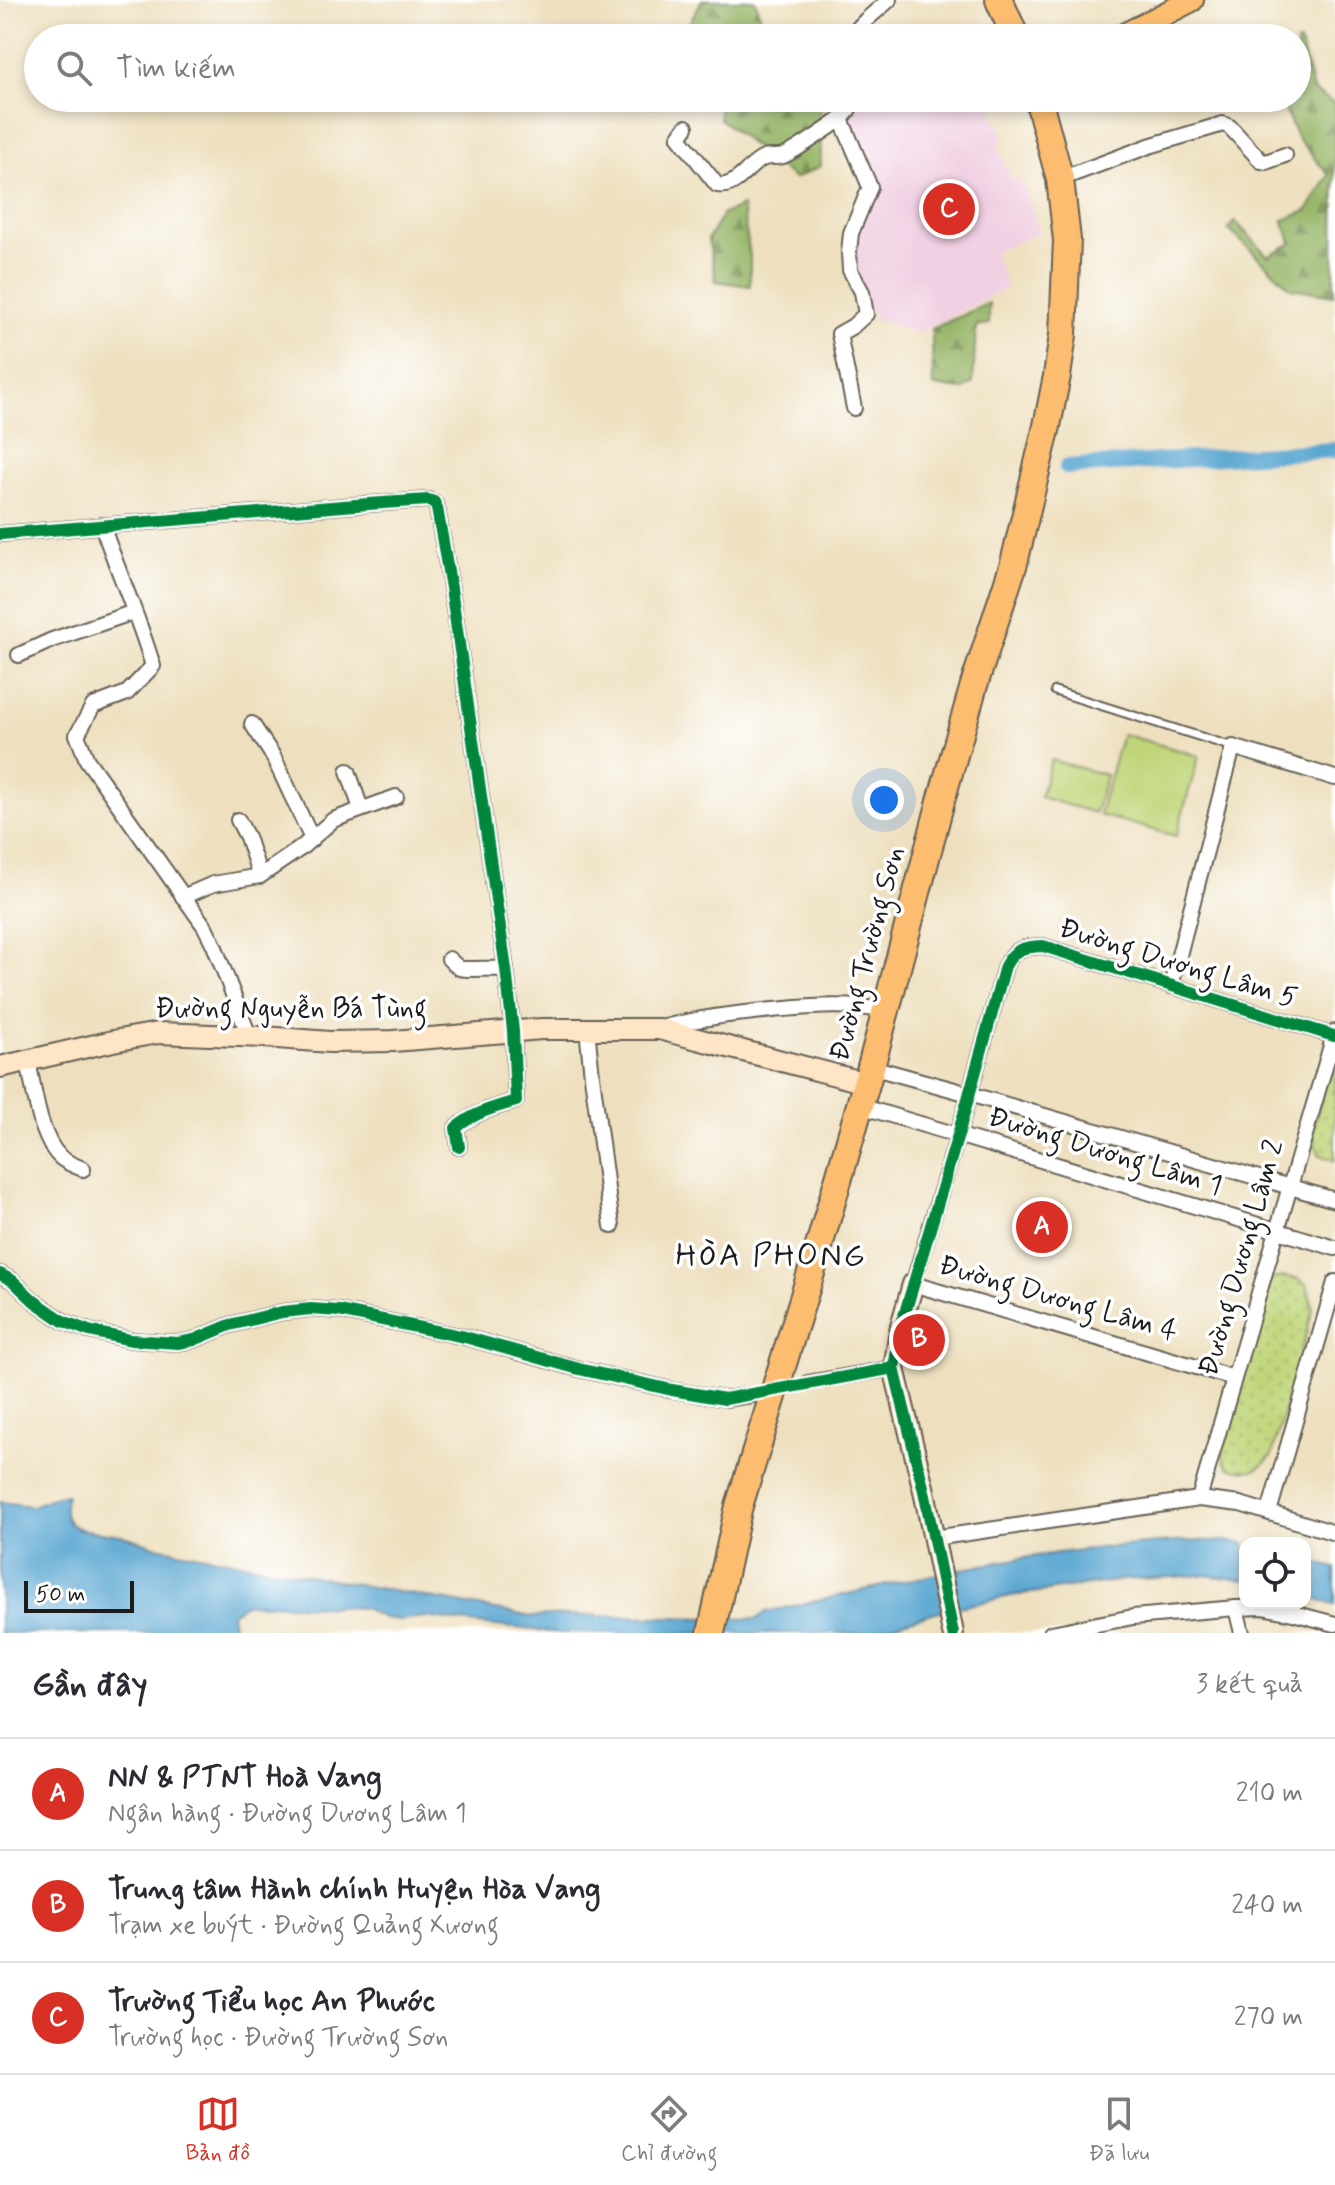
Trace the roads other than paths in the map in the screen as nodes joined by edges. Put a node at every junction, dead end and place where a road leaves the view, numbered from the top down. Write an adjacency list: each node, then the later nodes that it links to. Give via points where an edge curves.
1 (889, 0): 4 (street)
2 (999, 0): 5 (highway)
3 (1178, 3): 6 (main road)
4 (862, 24)
5 (1010, 24)
6 (1142, 24)
7 (847, 112): 9 (street)
8 (1042, 112): 12 (highway, Đường Trường Sơn)
9 (841, 119): 10 (street, via 794,151 764,158 722,187 679,137); 13 (street, via 870,187 849,252 866,314 839,334)
10 (686, 127)
11 (1285, 155): 12 (street, via 1261,161 1223,124)
12 (1060, 179): 32 (highway, Đường Trường Sơn, via 1067,240 1063,335 1047,426 1014,563 974,685)
13 (854, 408)
14 (102, 525): 15 (street); 16 (street); 30 (street, via 434,502)
15 (0, 534)
16 (134, 612): 17 (street); 28 (street, via 153,666 127,693 93,706 77,735 87,760)
17 (19, 655)
18 (1055, 691): 20 (lane)
19 (252, 724): 26 (street)
20 (1233, 747): 22 (street); 31 (street)
21 (348, 771): 24 (street)
22 (1335, 778)
23 (396, 797): 24 (street)
24 (361, 809): 26 (street, via 333,820)
25 (238, 820): 27 (street)
26 (312, 839): 27 (street)
27 (260, 876): 28 (street, via 213,884)
28 (183, 897): 37 (street, via 214,945)
29 (449, 959): 30 (street, via 466,970)
30 (506, 969): 35 (street)
31 (1171, 986): 36 (street, Đường Dương Lâm 5); 41 (street, Đường Dương Lâm 5, via 1043,946 1026,947 1005,966)
32 (886, 1011): 34 (street, via 862,1006 725,1014); 40 (highway, Đường Trường Sơn)
33 (587, 1029): 34 (main road, Đường Nguyễn Bá Tùng); 35 (main road, Đường Nguyễn Bá Tùng); 47 (street)
34 (659, 1029): 40 (main road, Đường Nguyễn Bá Tùng)
35 (513, 1031): 37 (main road, Đường Nguyễn Bá Tùng, via 393,1041); 43 (street, via 516,1101 459,1125)
36 (1334, 1034): 45 (street, Đường Dương Lâm 2)
37 (249, 1036): 38 (main road, Đường Nguyễn Bá Tùng, via 158,1033)
38 (28, 1061): 39 (main road, Đường Nguyễn Bá Tùng); 44 (street, via 50,1142 62,1159)
39 (0, 1067)
40 (865, 1085): 41 (street, Đường Dương Lâm 1); 42 (street, Đường Dương Lâm 1); 64 (highway, Đường Trường Sơn, via 739,1506)
41 (969, 1094): 42 (street); 45 (street, Đường Dương Lâm 1)
42 (958, 1135): 48 (street, Đường Dương Lâm 1); 52 (street)
43 (459, 1147)
44 (83, 1169)
45 (1290, 1187): 46 (street, Đường Dương Lâm 1); 48 (street, Đường Dương Lâm 2)
46 (1335, 1200)
47 (612, 1226)
48 (1277, 1230): 49 (street, Đường Dương Lâm 1); 54 (street, Đường Dương Lâm 2)
49 (1335, 1248)
50 (0, 1274): 56 (street, via 63,1321 131,1340 178,1343 282,1312 339,1311 672,1390 725,1399)
51 (1335, 1282): 58 (street)
52 (913, 1284): 53 (main road); 54 (street, Đường Dương Lâm 4)
53 (894, 1368): 55 (street); 60 (main road)
54 (1234, 1378): 57 (street, Đường Dương Lâm 2)
55 (807, 1383)
56 (759, 1394)
57 (1199, 1499): 58 (street); 60 (street)
58 (1269, 1512): 59 (street)
59 (1335, 1533)
60 (934, 1538): 63 (main road)
61 (1236, 1608): 62 (street, via 1262,1607); 65 (street, via 1133,1617); 66 (street)
62 (1335, 1624)
63 (951, 1626)
64 (711, 1633)
65 (1051, 1633)
66 (1242, 1633)

